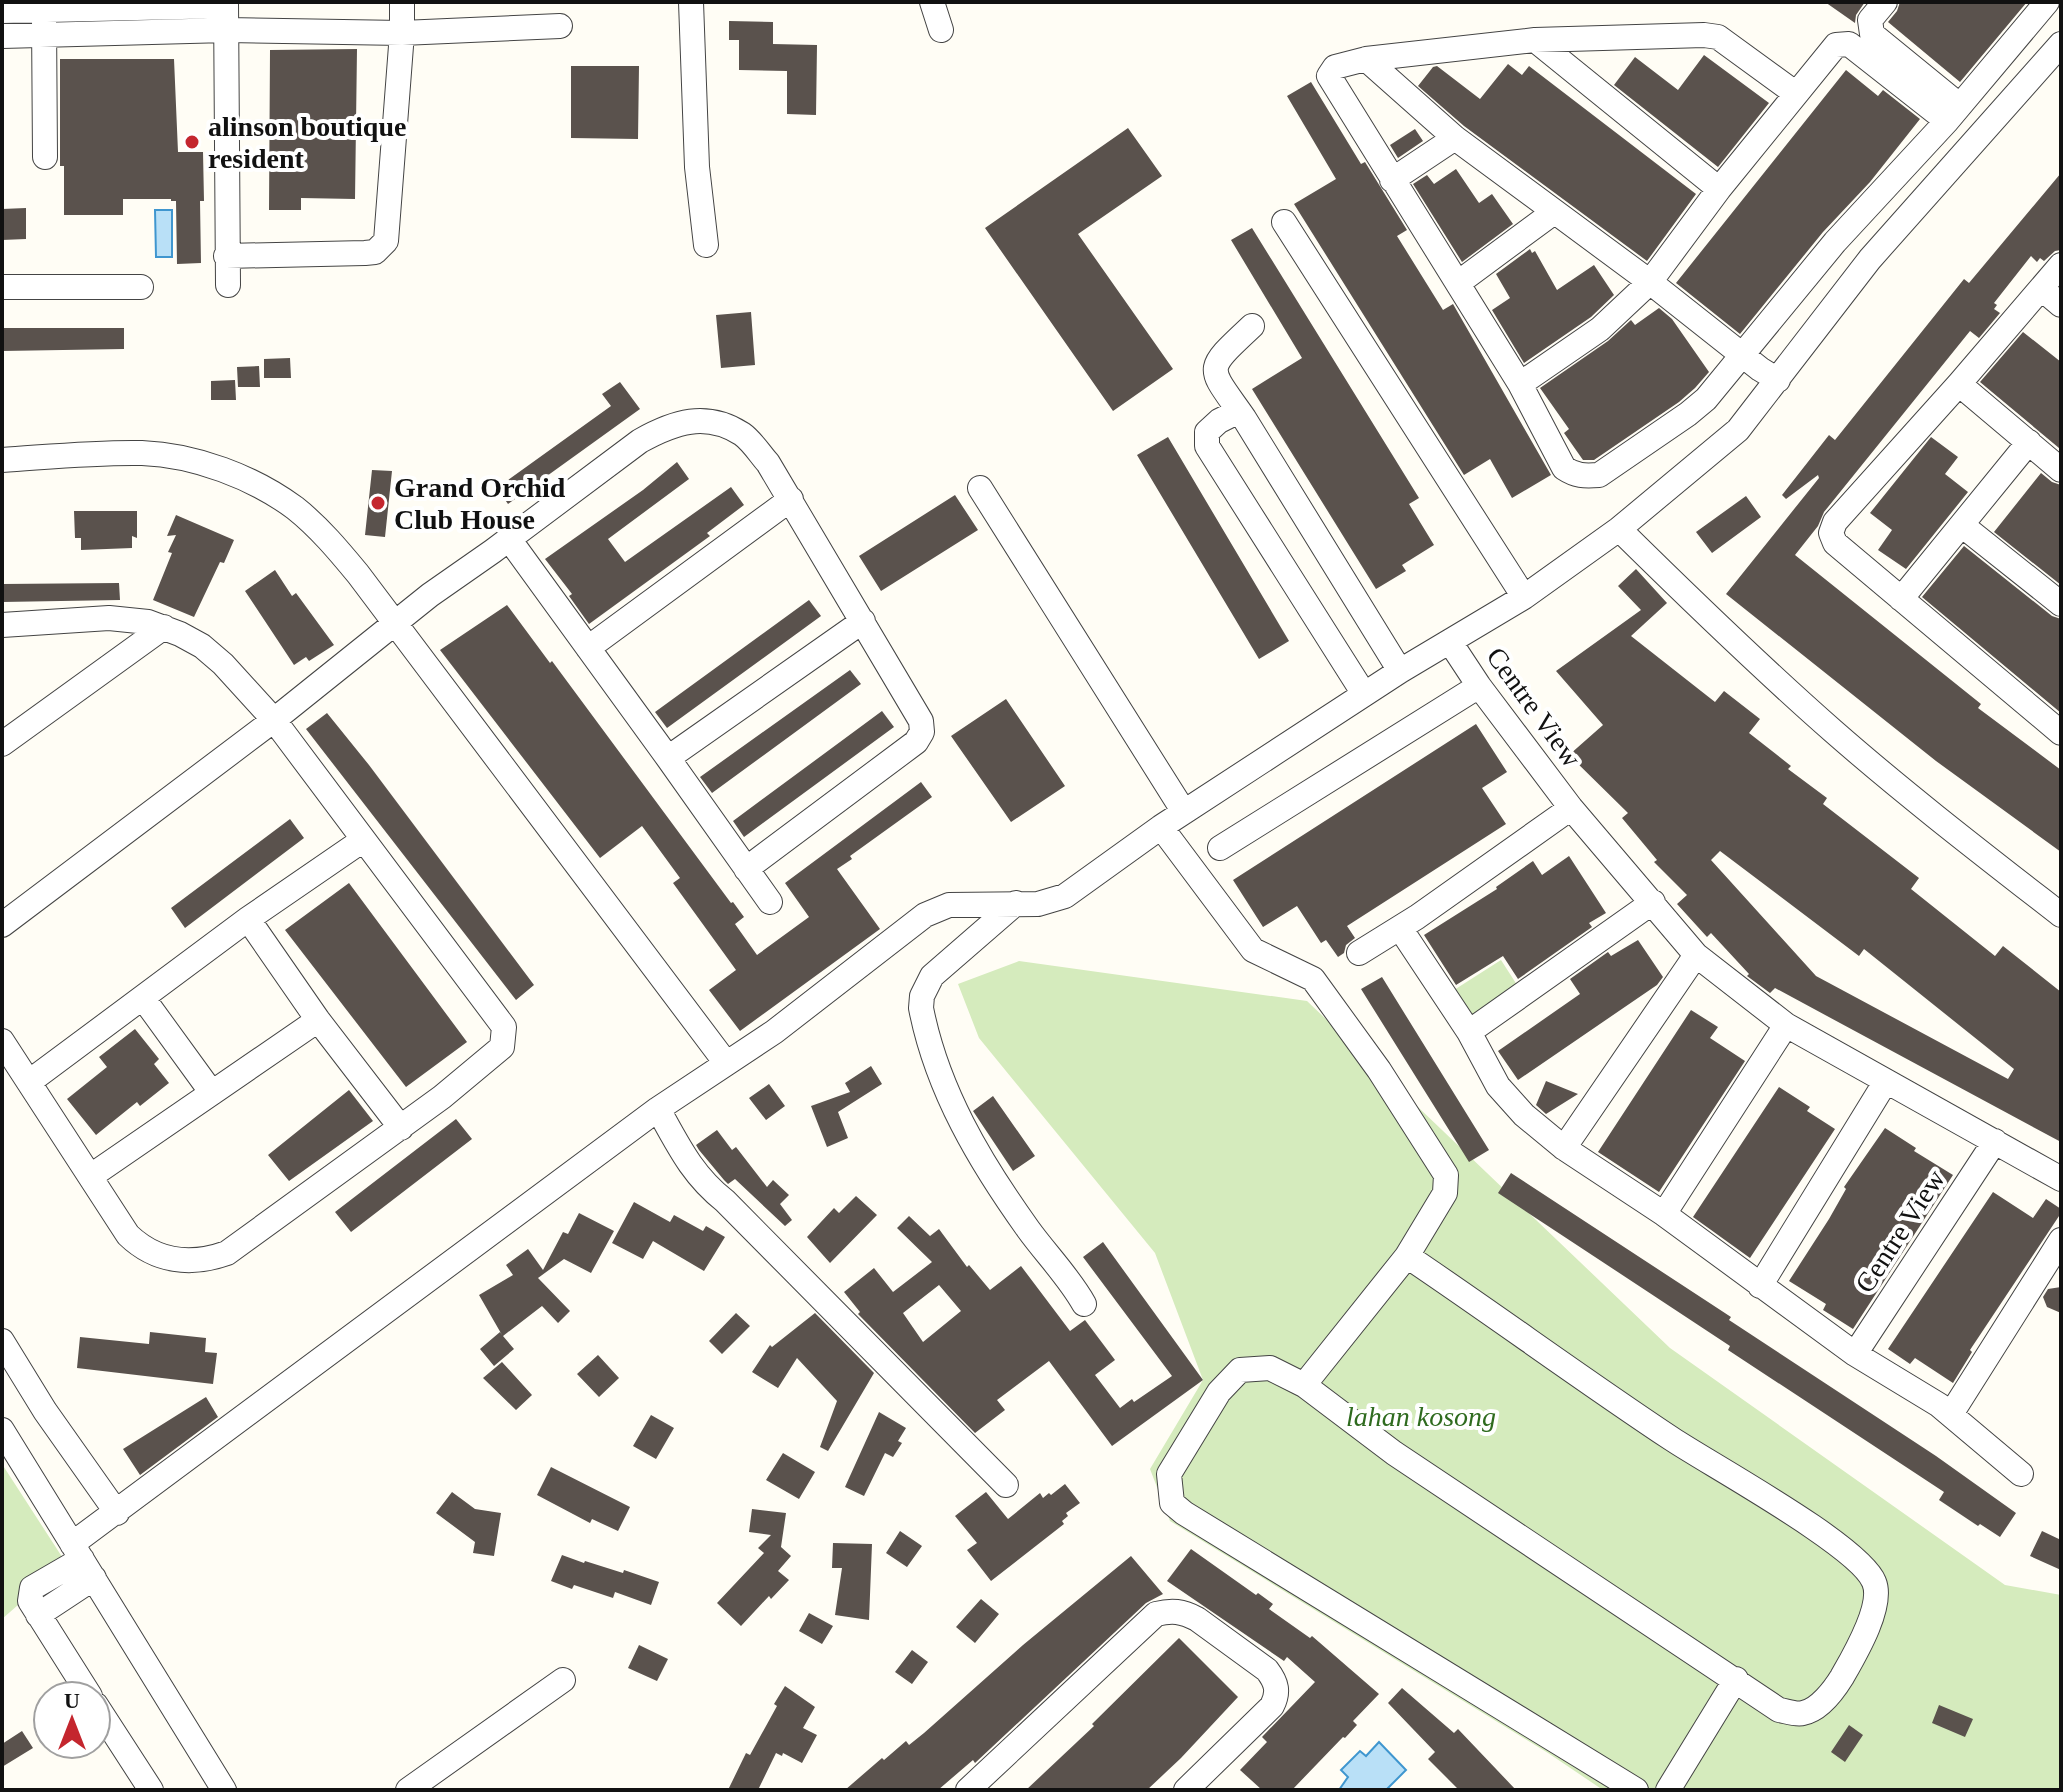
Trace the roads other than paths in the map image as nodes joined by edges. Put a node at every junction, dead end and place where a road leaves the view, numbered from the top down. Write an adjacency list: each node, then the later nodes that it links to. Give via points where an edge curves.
1 (402, 2): 11 (street)
2 (691, 2): 25 (street, via 697,167)
3 (932, 2): 10 (street)
4 (1885, 2): 18 (street, via 1870,20 1872,34)
5 (2047, 2): 18 (street)
6 (44, 6): 7 (street); 8 (street); 12 (street)
7 (2, 11)
8 (226, 13): 11 (street); 12 (street); 26 (street)
9 (560, 26): 11 (street)
10 (941, 30)
11 (402, 33): 26 (street, via 387,231 381,248 365,253)
12 (44, 35): 13 (street); 20 (street)
13 (2, 36)
14 (1535, 40): 16 (street); 17 (street, via 1718,37); 22 (street)
15 (2061, 44): 37 (street, via 1870,259)
16 (1366, 59): 19 (street); 21 (street, via 1335,67 1330,79)
17 (1795, 93): 18 (street, via 1836,45 1845,43); 22 (street)
18 (1953, 113): 36 (street, via 1835,242)
19 (1455, 138): 21 (street); 23 (street)
20 (45, 157)
21 (1392, 180): 29 (street)
22 (1719, 189): 28 (street)
23 (1554, 212): 28 (street); 29 (street)
24 (1284, 222): 50 (street)
25 (706, 245)
26 (226, 256): 30 (street)
27 (2061, 265): 33 (street)
28 (1650, 282): 36 (street); 38 (street, via 1600,329)
29 (1458, 283): 38 (street)
30 (228, 285)
31 (2, 287): 32 (street)
32 (141, 287)
33 (2042, 289): 34 (street); 39 (street)
34 (2061, 305)
35 (1252, 326): 40 (street, via 1220,355 1215,369 1215,380)
36 (1744, 355): 37 (street); 38 (street, via 1688,414 1599,475 1575,475 1564,468)
37 (1778, 380): 47 (street, via 1738,430)
38 (1520, 384)
39 (1959, 384): 41 (street); 51 (street, via 1835,522 1831,533 1835,543)
40 (1239, 411): 49 (street); 52 (street, via 1207,432 1206,442)
41 (2029, 442): 43 (street); 46 (street)
42 (2, 460): 55 (street, via 145,453 184,458 244,479 294,508 332,542)
43 (2061, 470)
44 (980, 488): 68 (street)
45 (791, 499): 48 (street, via 744,435 716,423 683,421 640,441); 54 (street); 59 (street)
46 (1963, 526): 51 (street); 53 (street)
47 (1619, 529): 50 (street); 76 (street, via 1834,731)
48 (509, 539): 55 (street); 59 (street)
49 (1341, 577): 52 (street); 60 (street)
50 (1524, 597): 58 (street)
51 (1901, 599): 64 (street)
52 (1305, 601): 62 (street)
53 (2061, 604)
54 (863, 621): 66 (street); 72 (street, via 921,721 922,732 916,742)
55 (396, 624): 63 (street); 87 (street)
56 (2, 625): 57 (street, via 109,618)
57 (164, 627): 63 (street, via 202,646); 65 (street)
58 (1450, 642): 60 (street); 61 (street, Centre View)
59 (588, 648): 66 (street)
60 (1400, 671): 62 (street)
61 (1479, 686): 67 (street, Centre View); 71 (street)
62 (1364, 694): 68 (street)
63 (274, 720): 70 (street); 78 (street)
64 (2061, 733)
65 (2, 744)
66 (668, 758): 72 (street)
67 (1571, 808): 74 (street, Centre View); 79 (street, Centre View)
68 (1184, 812): 69 (street)
69 (1161, 827): 75 (street, via 1065,896 1038,904); 99 (street, via 1253,950 1313,979 1446,1175 1445,1193)
70 (363, 840): 77 (street); 92 (street, via 504,1027 502,1047)
71 (1220, 848)
72 (746, 869): 73 (street)
73 (770, 902)
74 (1653, 902): 81 (street, Centre View); 85 (street)
75 (1016, 903): 87 (street, via 949,905 925,915); 101 (street, via 932,976 921,1008 947,1097 969,1137)
76 (2061, 915)
77 (248, 919): 82 (street); 83 (street)
78 (2, 925)
79 (1400, 928): 80 (street, Centre View); 85 (street)
80 (1359, 953)
81 (1696, 955): 84 (street, Centre View); 94 (street)
82 (143, 998): 89 (street); 90 (street)
83 (318, 1020): 90 (street); 92 (street)
84 (1786, 1025): 88 (street, Centre View); 97 (street)
85 (1469, 1032): 94 (street, via 1511,1103)
86 (2, 1041): 89 (street)
87 (726, 1063): 91 (street)
88 (1886, 1081): 93 (street, Centre View); 100 (street)
89 (29, 1082): 95 (street)
90 (212, 1093): 95 (street)
91 (658, 1109): 108 (street, via 706,1186); 109 (street)
92 (401, 1128): 95 (street, via 227,1253 196,1261 162,1258 140,1247)
93 (1995, 1141): 96 (street, Centre View); 103 (street, Centre View)
94 (1564, 1148): 97 (street)
95 (91, 1176)
96 (2061, 1179)
97 (1664, 1214): 100 (street)
98 (2061, 1240): 105 (street)
99 (1407, 1256): 104 (street); 111 (street, via 1673,1440 1823,1535 1869,1573 1877,1597 1859,1647 1817,1707 1801,1714 1779,1710)
100 (1760, 1286): 103 (street)
101 (1084, 1304)
102 (2, 1341): 109 (street)
103 (1855, 1354): 105 (street)
104 (1304, 1385): 111 (street, via 1394,1453); 120 (street, via 1270,1368 1240,1370 1219,1392 1169,1474 1172,1503)
105 (1951, 1414): 107 (street)
106 (2, 1430): 110 (street)
107 (2021, 1474)
108 (1006, 1485)
109 (117, 1513): 110 (street)
110 (82, 1561): 112 (street, via 38,1615); 116 (street)
111 (1736, 1679): 121 (street)
112 (80, 1680)
113 (563, 1680): 117 (street)
114 (112, 1730): 115 (street)
115 (151, 1790)
116 (224, 1790)
117 (408, 1790)
118 (968, 1790): 119 (street, via 1156,1614 1169,1610 1197,1619 1267,1670 1277,1690 1272,1706)
119 (1186, 1790)
120 (1636, 1790)
121 (1668, 1790)

